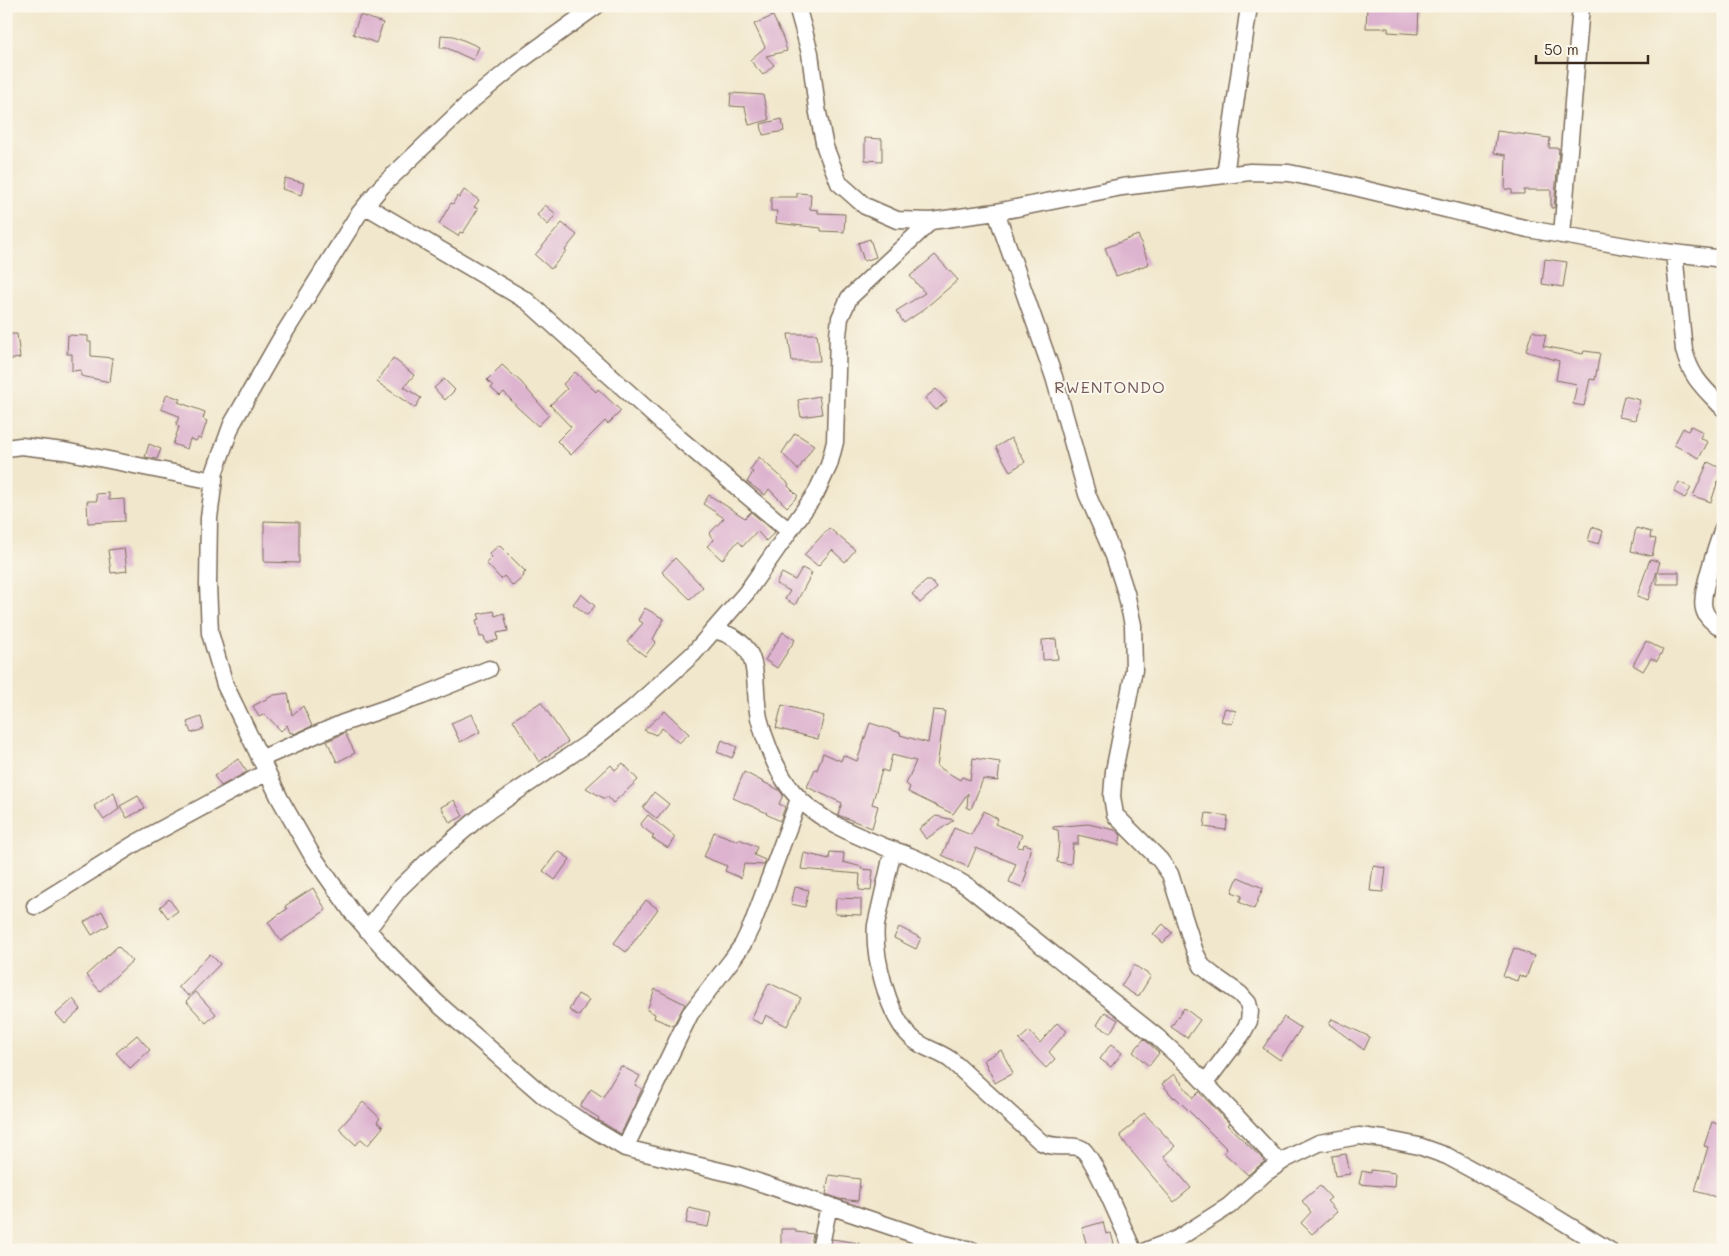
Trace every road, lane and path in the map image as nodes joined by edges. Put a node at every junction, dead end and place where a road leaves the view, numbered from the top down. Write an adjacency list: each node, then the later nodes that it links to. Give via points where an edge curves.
1 (596, 6): 6 (street, via 471,101 412,156)
2 (797, 6): 8 (street, via 810,53 825,147 839,183 865,206 897,220)
3 (1249, 6): 5 (street)
4 (1581, 6): 9 (street)
5 (1225, 175): 7 (street, via 1122,187); 9 (street, via 1290,173)
6 (366, 206): 14 (street, via 280,340 232,424); 16 (street, via 527,301 679,438)
7 (996, 212): 8 (street); 25 (street, via 1054,376 1087,494 1126,592 1133,625 1134,670 1114,771 1112,796 1115,815 1170,874 1202,966 1240,994 1250,1011 1250,1021 1242,1034)
8 (931, 221): 16 (street, via 849,298 840,318 838,335 835,442 816,493)
9 (1562, 235): 10 (street)
10 (1674, 253): 11 (street); 12 (street, via 1688,364 1694,377)
11 (1723, 259)
12 (1723, 408)
13 (6, 448): 14 (street, via 21,446 64,451)
14 (214, 481): 20 (street, via 209,518 210,633 225,685)
15 (1723, 528): 17 (street, via 1709,571 1703,609)
16 (790, 531): 18 (street, via 746,593)
17 (1723, 629)
18 (714, 630): 21 (street, via 743,642 752,657 759,717 767,744 784,781); 24 (street, via 631,710 482,815 428,861 399,889)
19 (489, 669): 20 (street, via 343,723)
20 (263, 765): 23 (street); 24 (street, via 312,855)
21 (799, 799): 22 (street, via 838,827); 26 (street, via 743,944 690,1014)
22 (893, 850): 25 (street, via 939,869 966,886 1157,1037); 31 (street, via 874,936 888,998 902,1026 922,1046 952,1061 1041,1142 1048,1146 1082,1149 1093,1164)
23 (35, 906)
24 (367, 930): 26 (street, via 436,1002 545,1097)
25 (1205, 1083): 27 (street)
26 (625, 1148): 28 (street, via 737,1175)
27 (1280, 1163): 32 (street, via 1228,1206 1177,1239); 33 (street, via 1319,1143 1359,1136 1419,1146 1481,1174)
28 (829, 1205): 29 (street); 30 (street, via 940,1243)
29 (820, 1250)
30 (972, 1250)
31 (1133, 1250)
32 (1148, 1250)
33 (1609, 1250)

